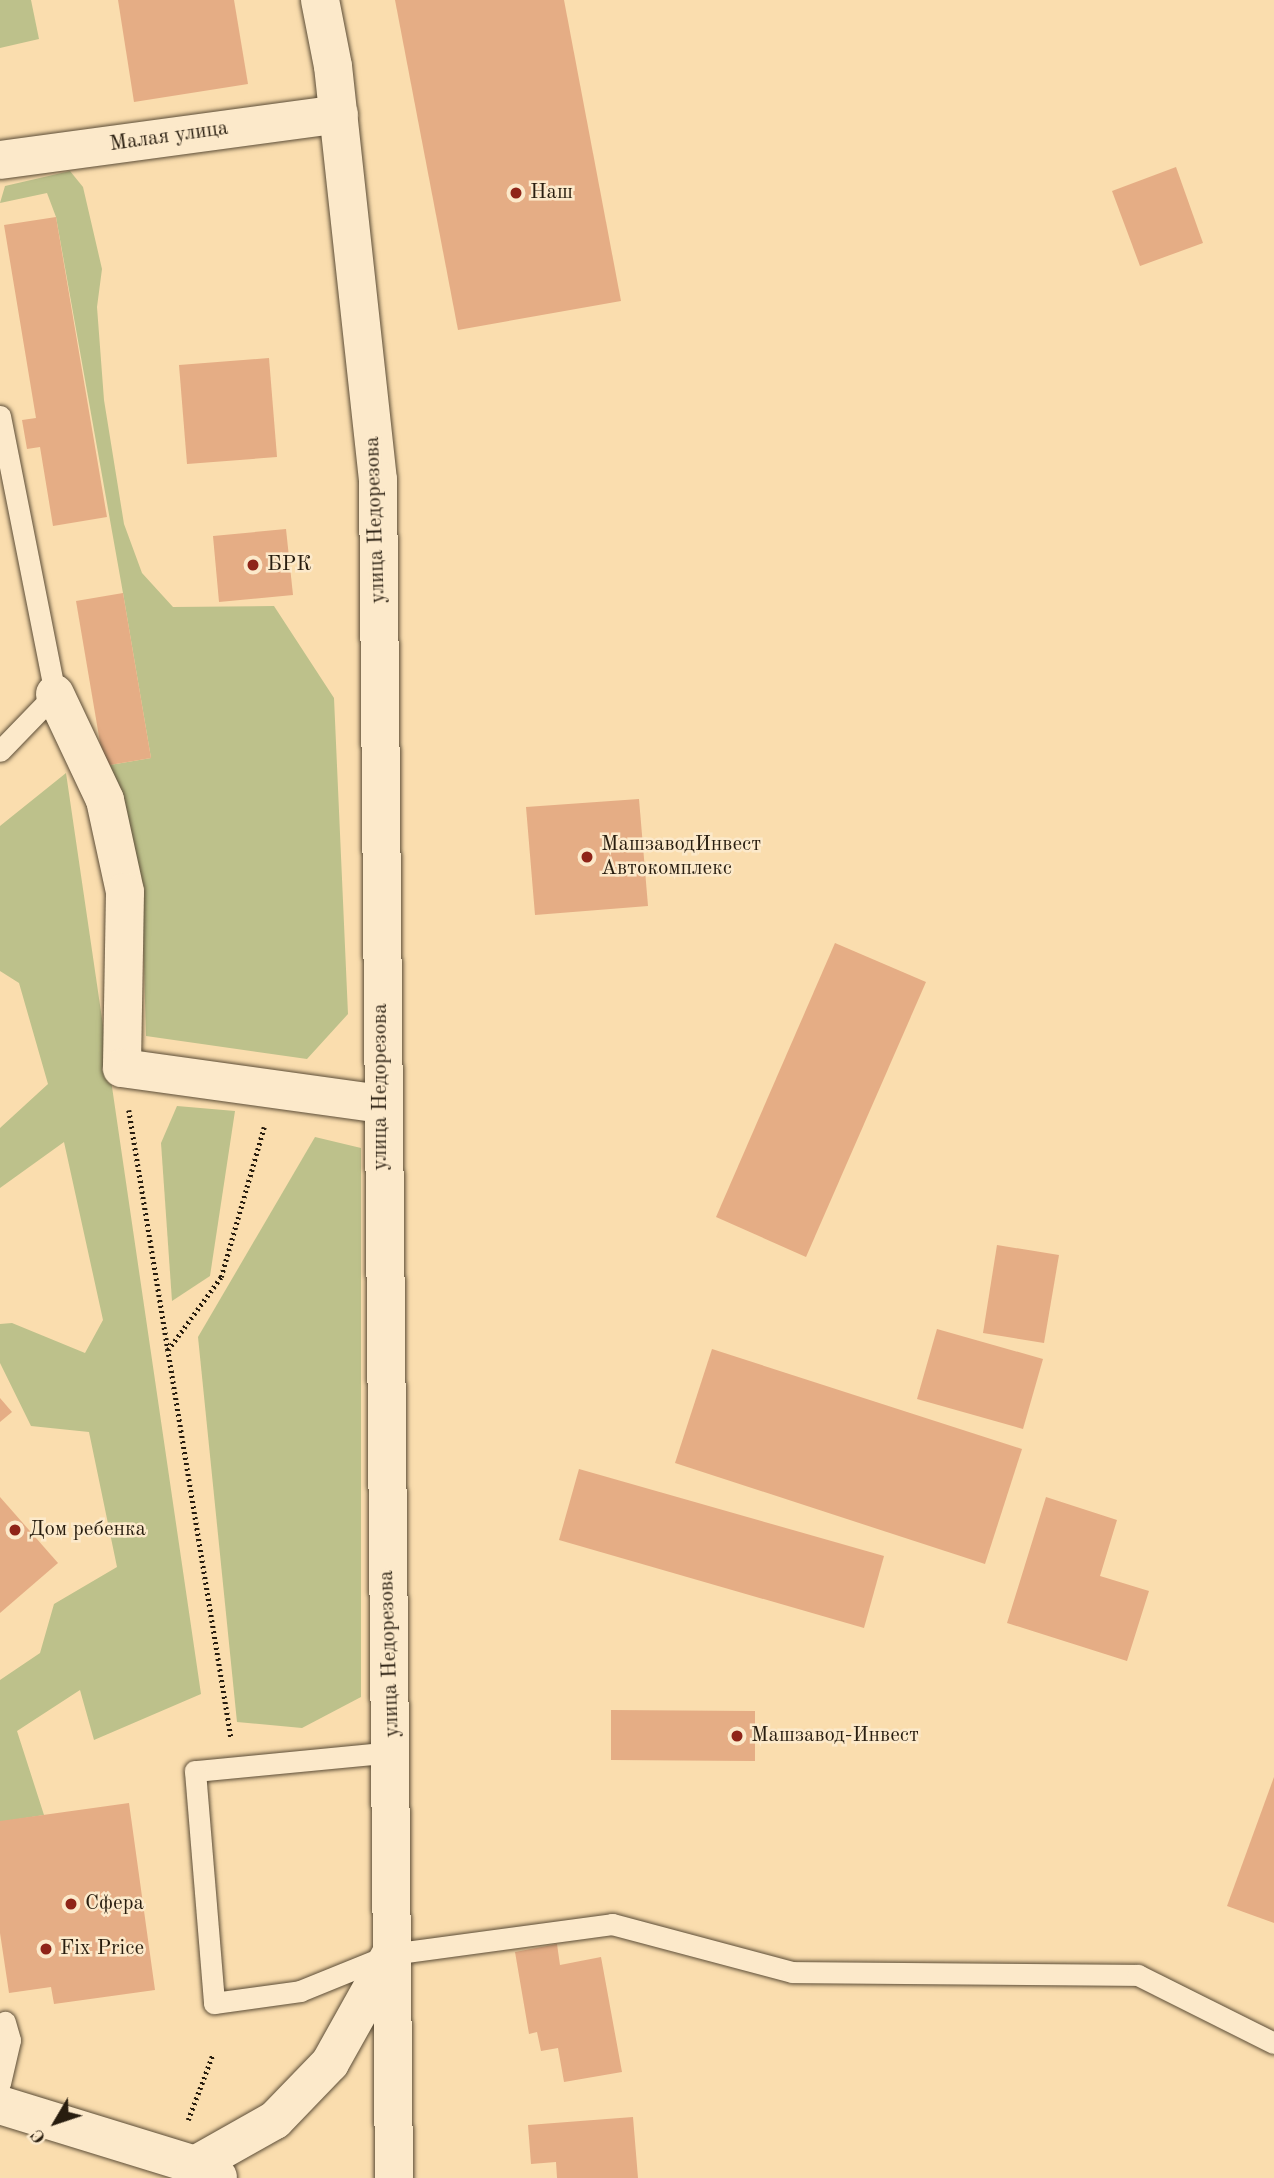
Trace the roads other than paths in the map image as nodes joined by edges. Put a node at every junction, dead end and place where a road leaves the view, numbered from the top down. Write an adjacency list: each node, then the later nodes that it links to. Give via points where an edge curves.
1 (320, 0): 2 (street, улица Недорезова)
2 (339, 114): 3 (street, Малая улица); 7 (street, улица Недорезова, via 378,480)
3 (0, 160)
4 (0, 416): 5 (lane)
5 (55, 694): 6 (lane); 7 (street, via 104,800 125,892 122,1068)
6 (0, 751)
7 (381, 1104): 8 (street, улица Недорезова)
8 (393, 1752): 9 (street, улица Недорезова); 9 (lane, via 195,1770 214,2003 300,1991)
9 (391, 1954): 11 (lane, via 612,1924 792,1972 1138,1975); 14 (street, via 330,2063 275,2120); 15 (street, улица Недорезова)
10 (5, 2022): 12 (lane, via 10,2040)
11 (1274, 2043)
12 (0, 2083)
13 (0, 2105): 14 (street)
14 (207, 2171)
15 (394, 2178)

